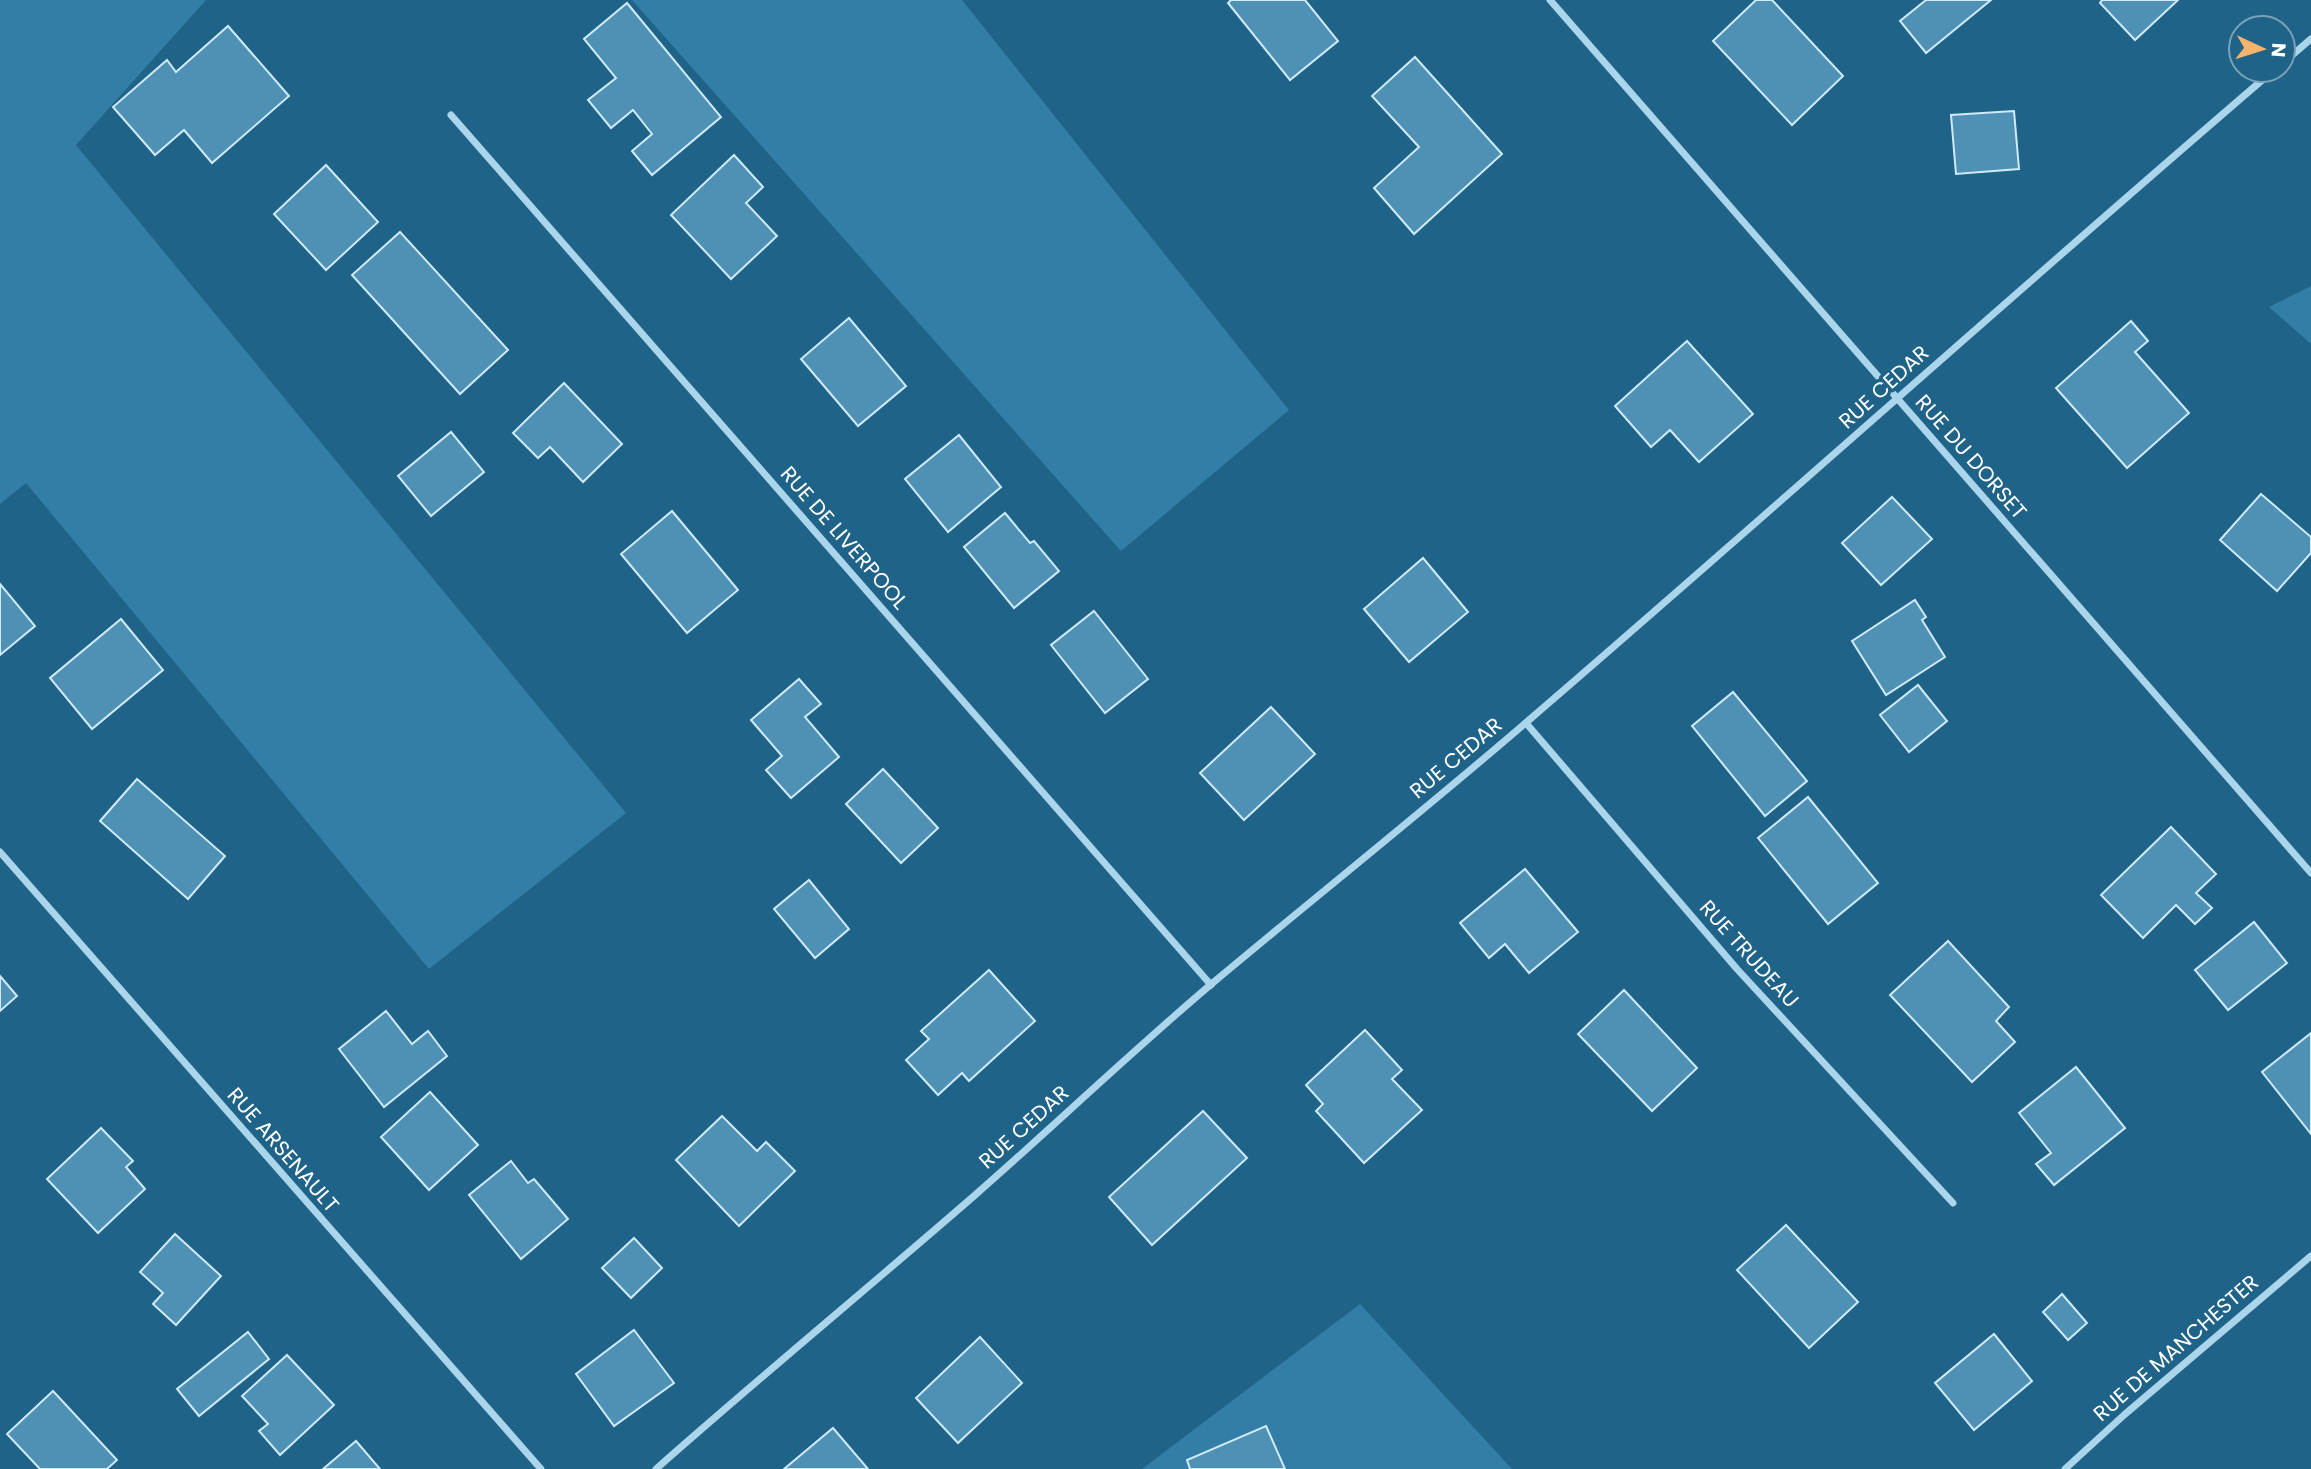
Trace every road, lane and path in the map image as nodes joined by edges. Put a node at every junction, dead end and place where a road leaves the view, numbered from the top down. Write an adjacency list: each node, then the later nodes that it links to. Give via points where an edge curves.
1 (1550, 0): 6 (street, RUE DU DORSET)
2 (2311, 39): 3 (street)
3 (2297, 51)
4 (2258, 84): 6 (street, RUE CEDAR)
5 (450, 115): 10 (street, RUE DE LIVERPOOL)
6 (1898, 399): 7 (street, RUE CEDAR); 9 (street, RUE DU DORSET)
7 (1526, 723): 10 (street, RUE CEDAR); 11 (street, RUE TRUDEAU, via 1737,969)
8 (0, 852): 13 (street, RUE ARSENAULT)
9 (2311, 873)
10 (1211, 985): 14 (street, RUE CEDAR)
11 (1953, 1203)
12 (2311, 1256): 15 (street, RUE DE MANCHESTER)
13 (541, 1469)
14 (656, 1469)
15 (2065, 1469)

